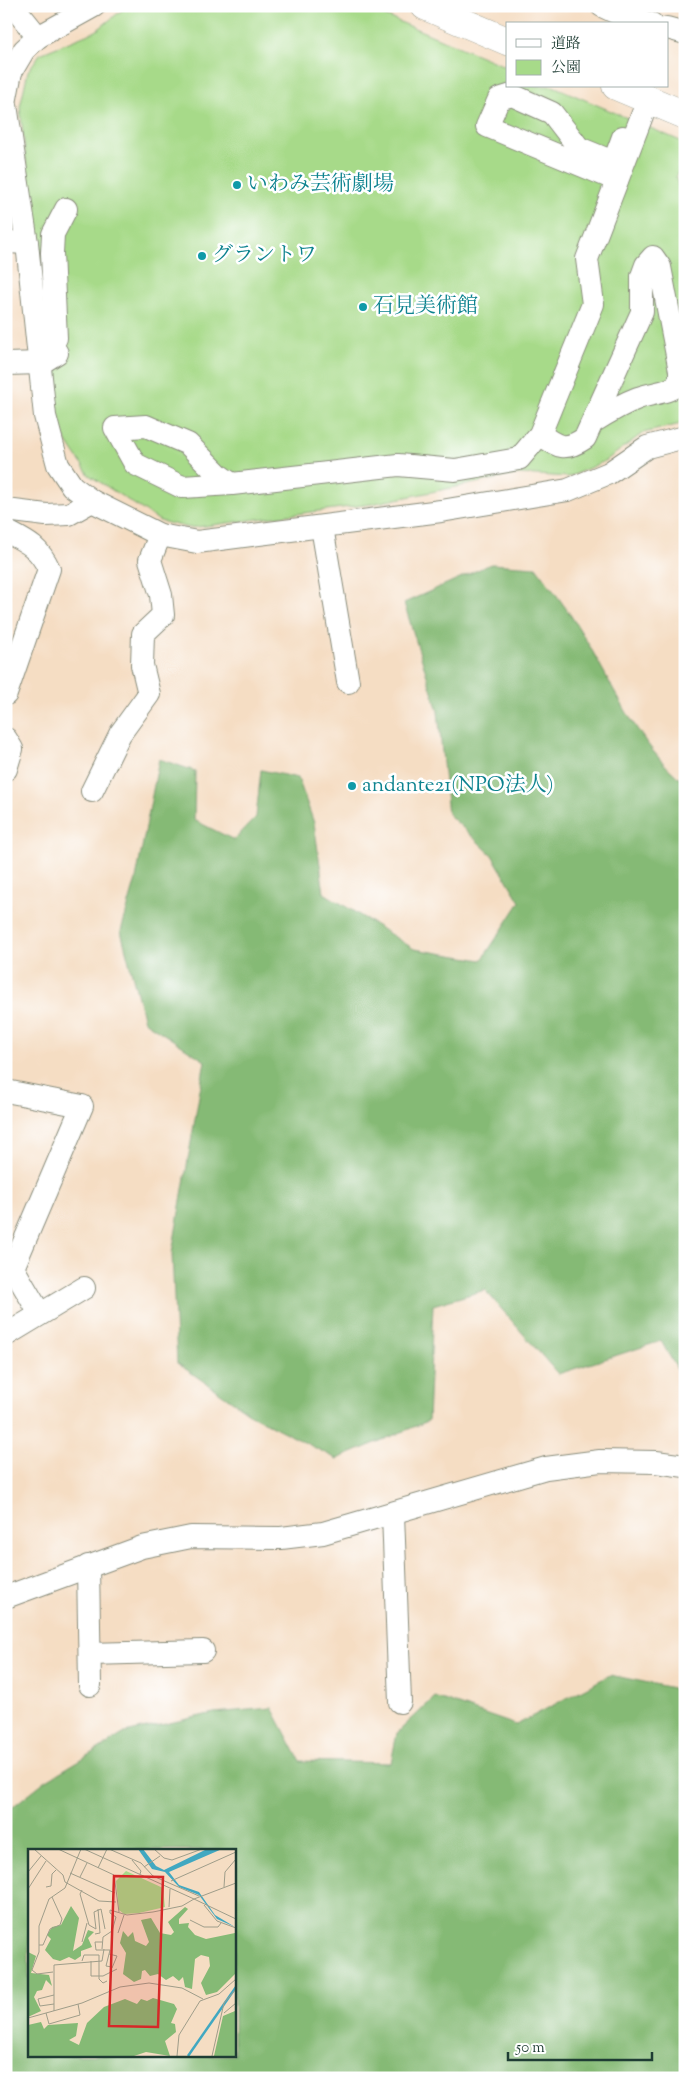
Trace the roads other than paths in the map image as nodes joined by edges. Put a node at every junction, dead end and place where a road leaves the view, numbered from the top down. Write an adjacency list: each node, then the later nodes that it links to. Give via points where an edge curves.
1 (13, 6): 8 (street)
2 (94, 6): 8 (street)
3 (425, 6): 9 (main road)
4 (602, 6): 5 (street)
5 (645, 22)
6 (668, 28): 7 (street)
7 (685, 33)
8 (38, 36): 11 (street, via 24,50 11,72)
9 (506, 40)
10 (635, 94): 13 (main road); 14 (street); 14 (street, via 616,156 611,161 579,148 552,113 512,95 498,99 487,126)
11 (6, 98)
12 (6, 104): 16 (street)
13 (685, 115)
14 (617, 180): 20 (street, via 587,259 593,304)
15 (66, 209): 17 (street, via 54,234 52,252 56,338 52,346 56,353)
16 (17, 242): 17 (street)
17 (41, 363): 18 (street); 23 (street, via 45,416 58,465 72,486)
18 (6, 364)
19 (593, 422): 19 (street, via 642,312 642,276 653,258 660,267 680,382 673,389 639,397 619,406); 20 (street, via 585,438 573,447 556,446)
20 (540, 434): 22 (street, via 519,460 455,470 398,465)
21 (685, 437): 25 (street, via 647,447 608,473 568,490)
22 (232, 484)
23 (92, 501): 24 (street, via 69,514); 27 (street)
24 (6, 510)
25 (322, 527): 27 (street, via 197,542); 28 (street)
26 (6, 531): 29 (street, via 30,543 43,556 49,569)
27 (160, 535): 32 (street, via 150,560 163,615 143,634 142,665 149,694 120,734)
28 (348, 682)
29 (6, 694)
30 (6, 739): 31 (street, via 12,749)
31 (6, 769)
32 (92, 791)
33 (6, 1091): 34 (street, via 82,1106)
34 (10, 1268): 36 (street)
35 (84, 1288): 36 (street)
36 (40, 1314): 37 (street)
37 (6, 1335)
38 (685, 1466): 39 (street, via 600,1461 546,1468)
39 (393, 1514): 40 (street, via 323,1533 281,1538 191,1537 142,1547); 45 (street)
40 (88, 1566): 41 (street); 43 (street)
41 (6, 1597)
42 (203, 1651): 43 (street)
43 (90, 1654): 44 (street)
44 (90, 1685)
45 (400, 1702)

